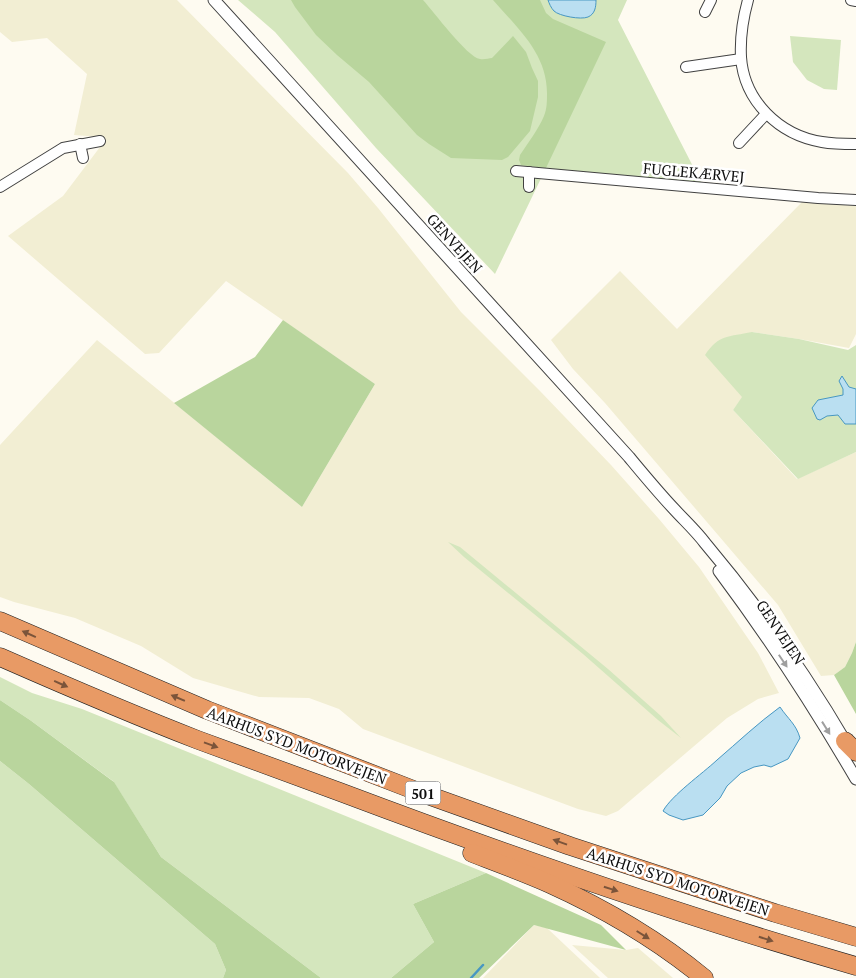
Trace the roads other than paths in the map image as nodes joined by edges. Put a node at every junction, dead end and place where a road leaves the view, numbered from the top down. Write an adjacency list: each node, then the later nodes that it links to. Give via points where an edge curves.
1 (214, 0): 20 (street, GENVEJEN)
2 (711, 0): 6 (street)
3 (748, 0): 7 (street, via 741,37)
4 (850, 0): 5 (street)
5 (856, 1)
6 (705, 12)
7 (741, 59): 8 (street); 9 (street, via 753,97)
8 (686, 67)
9 (766, 114): 11 (street); 13 (street, via 780,126 802,136 822,142)
10 (100, 141): 12 (street)
11 (739, 143)
12 (80, 144): 14 (street); 17 (street, via 63,148)
13 (856, 144)
14 (84, 158)
15 (516, 171): 16 (street, FUGLEKÆRVEJ)
16 (529, 172): 18 (street); 19 (street, FUGLEKÆRVEJ)
17 (0, 187)
18 (529, 187)
19 (856, 200)
20 (672, 508): 23 (street, GENVEJEN, via 704,541 776,634); 25 (street, GENVEJEN, one-way to 25, via 771,644)
21 (0, 621): 27 (highway, AARHUS SYD MOTORVEJEN / 501, one-way to 21, via 552,840 304,748)
22 (0, 657): 26 (highway, AARHUS SYD MOTORVEJEN / 501, one-way to 26, via 197,739)
23 (851, 747): 24 (street, GENVEJEN)
24 (856, 759)
25 (856, 779)
26 (364, 801): 30 (highway, AARHUS SYD MOTORVEJEN / 501, one-way to 30, via 560,872); 31 (highway, one-way to 31, via 383,817 550,884 604,911)
27 (683, 884): 28 (highway, via 775,903); 29 (highway, AARHUS SYD MOTORVEJEN / 501)
28 (856, 926)
29 (856, 937)
30 (856, 966)
31 (704, 978)

